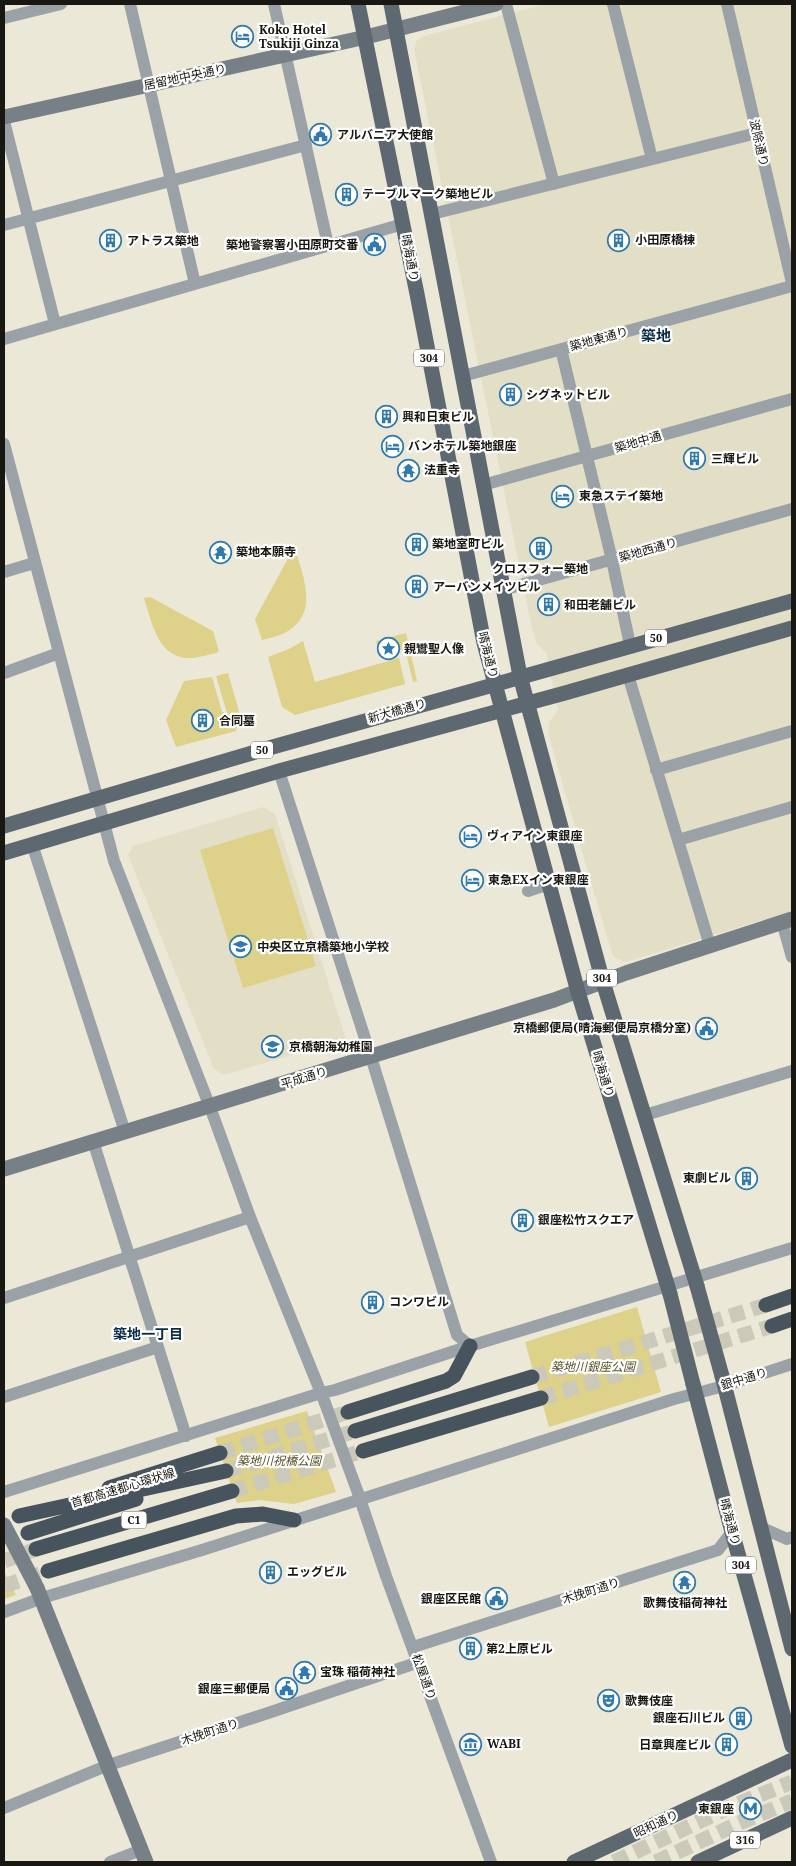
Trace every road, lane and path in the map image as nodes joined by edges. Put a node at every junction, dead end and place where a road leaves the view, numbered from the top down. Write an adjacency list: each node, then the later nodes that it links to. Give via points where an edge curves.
1 (61, 4): 10 (street)
2 (130, 4): 14 (street)
3 (274, 4): 13 (street)
4 (358, 4): 12 (main road, 晴海通り / 304)
5 (391, 4): 11 (main road, 304)
6 (496, 4): 11 (street)
7 (506, 4): 21 (street)
8 (613, 4): 19 (street)
9 (727, 4): 17 (street, 波除通り)
10 (4, 18)
11 (397, 29): 12 (street, 居留地中央通り); 22 (main road, 304)
12 (366, 38): 13 (street, 居留地中央通り); 24 (main road, 晴海通り / 304)
13 (286, 55): 14 (street, 居留地中央通り); 18 (street)
14 (149, 85): 15 (street, 居留地中央通り); 20 (street)
15 (4, 117)
16 (4, 121): 23 (street)
17 (757, 133): 19 (street); 28 (street, 波除通り)
18 (306, 145): 20 (street); 26 (street)
19 (652, 159): 21 (street)
20 (171, 181): 23 (street); 27 (street)
21 (554, 184): 22 (street)
22 (432, 214): 32 (main road, 304)
23 (28, 219): 25 (street); 29 (street)
24 (403, 224): 26 (street); 49 (main road, 晴海通り / 304, via 484,643)
25 (4, 225)
26 (328, 245): 27 (street)
27 (195, 284): 29 (street)
28 (792, 284): 31 (street, 築地東通り)
29 (55, 324): 30 (street)
30 (4, 339)
31 (561, 349): 32 (street, 築地東通り); 35 (street)
32 (463, 376): 36 (main road, 304)
33 (792, 399): 35 (street, 築地中通)
34 (5, 451): 39 (street, 松屋通り)
35 (587, 456): 36 (street, 築地中通); 38 (street)
36 (484, 485): 41 (main road, 304)
37 (792, 509): 38 (street, 築地西通り)
38 (612, 560): 41 (street, 築地西通り); 44 (street)
39 (34, 563): 40 (street); 45 (street, 松屋通り)
40 (4, 572)
41 (503, 590): 48 (main road, 304)
42 (792, 601): 44 (main road, 新大橋通り / 50)
43 (792, 628): 47 (main road, 50)
44 (630, 645): 48 (main road, 新大橋通り / 50)
45 (59, 653): 46 (street); 55 (street, 松屋通り)
46 (4, 673)
47 (628, 675): 50 (main road, 50); 53 (street)
48 (520, 676): 49 (main road, 新大橋通り / 50); 50 (main road, 304)
49 (495, 684): 51 (main road, 晴海通り / 304); 55 (main road, 新大橋通り / 50)
50 (527, 704): 51 (main road, 50); 67 (main road, 304)
51 (502, 711): 54 (main road, 50); 62 (main road, 晴海通り / 304)
52 (792, 731): 53 (street)
53 (656, 770): 59 (street)
54 (279, 772): 57 (main road, 50); 69 (street)
55 (98, 797): 57 (street, 松屋通り); 58 (main road, 新大橋通り / 50)
56 (792, 807): 59 (street)
57 (105, 822): 60 (main road, 50); 71 (street, 松屋通り, via 114,861)
58 (4, 826)
59 (678, 840): 65 (street)
60 (32, 844): 61 (main road, 50); 73 (street)
61 (4, 853)
62 (548, 884): 63 (street); 68 (main road, 晴海通り / 304)
63 (528, 891)
64 (787, 921): 65 (street, 平成通り); 66 (street)
65 (710, 946): 67 (street, 平成通り)
66 (792, 957)
67 (603, 982): 68 (street, 平成通り); 72 (main road, 304)
68 (578, 992): 69 (street, 平成通り); 80 (main road, 晴海通り / 304)
69 (371, 1057): 71 (street, 平成通り); 86 (street, via 457,1334)
70 (792, 1070): 72 (street)
71 (210, 1107): 73 (street, 平成通り); 76 (street, 松屋通り)
72 (645, 1115): 79 (main road, 304)
73 (125, 1132): 74 (street, 平成通り)
74 (94, 1141): 75 (street, 平成通り); 78 (street)
75 (4, 1169)
76 (250, 1217): 78 (street); 93 (street, 松屋通り)
77 (792, 1248): 79 (street)
78 (129, 1256): 82 (street); 87 (street)
79 (695, 1282): 80 (street); 90 (main road, 304, bridge)
80 (669, 1289): 86 (street); 91 (main road, 304, bridge)
81 (792, 1296): 83 (highway)
82 (4, 1298)
83 (766, 1305)
84 (792, 1319): 85 (highway)
85 (772, 1326)
86 (470, 1346): 93 (street, via 335,1390); 95 (highway, via 454,1376 446,1382)
87 (158, 1347): 92 (street); 97 (street)
88 (792, 1364): 90 (street, 銀中通り)
89 (532, 1378): 96 (highway)
90 (723, 1381): 91 (street, 銀中通り); 105 (main road, 304)
91 (694, 1388): 102 (street, 銀中通り); 106 (main road, 晴海通り / 304)
92 (4, 1397)
93 (323, 1398): 97 (street); 102 (street, 松屋通り, bridge)
94 (541, 1398): 98 (highway)
95 (348, 1412)
96 (355, 1431)
97 (186, 1436): 101 (street)
98 (363, 1451)
99 (220, 1453): 107 (highway, 首都高速都心環状線, via 19,1516 226,1471)
100 (232, 1491): 109 (highway, C1)
101 (4, 1492)
102 (359, 1496): 103 (street, 銀中通り); 114 (street, 松屋通り)
103 (294, 1520): 110 (highway, via 263,1514 236,1516); 111 (street, 銀中通り, via 202,1550)
104 (4, 1525): 111 (street, bridge)
105 (760, 1527): 108 (street, via 787,1539); 113 (main road, 304)
106 (732, 1532): 114 (street, 木挽町通り, via 718,1550); 116 (main road, 晴海通り / 304)
107 (28, 1533)
108 (792, 1537)
109 (36, 1549)
110 (48, 1571)
111 (39, 1593): 112 (street, 銀中通り); 118 (street)
112 (4, 1612)
113 (791, 1639)
114 (413, 1648): 115 (street, 松屋通り)
115 (419, 1662): 118 (street, 木挽町通り); 123 (street, 松屋通り)
116 (792, 1746)
117 (792, 1760): 124 (main road, 昭和通り)
118 (106, 1766): 119 (street, 木挽町通り); 121 (street)
119 (4, 1808)
120 (792, 1818): 125 (main road, 316)
121 (143, 1856): 122 (street)
122 (110, 1862)
123 (491, 1862)
124 (574, 1862)
125 (698, 1862)

